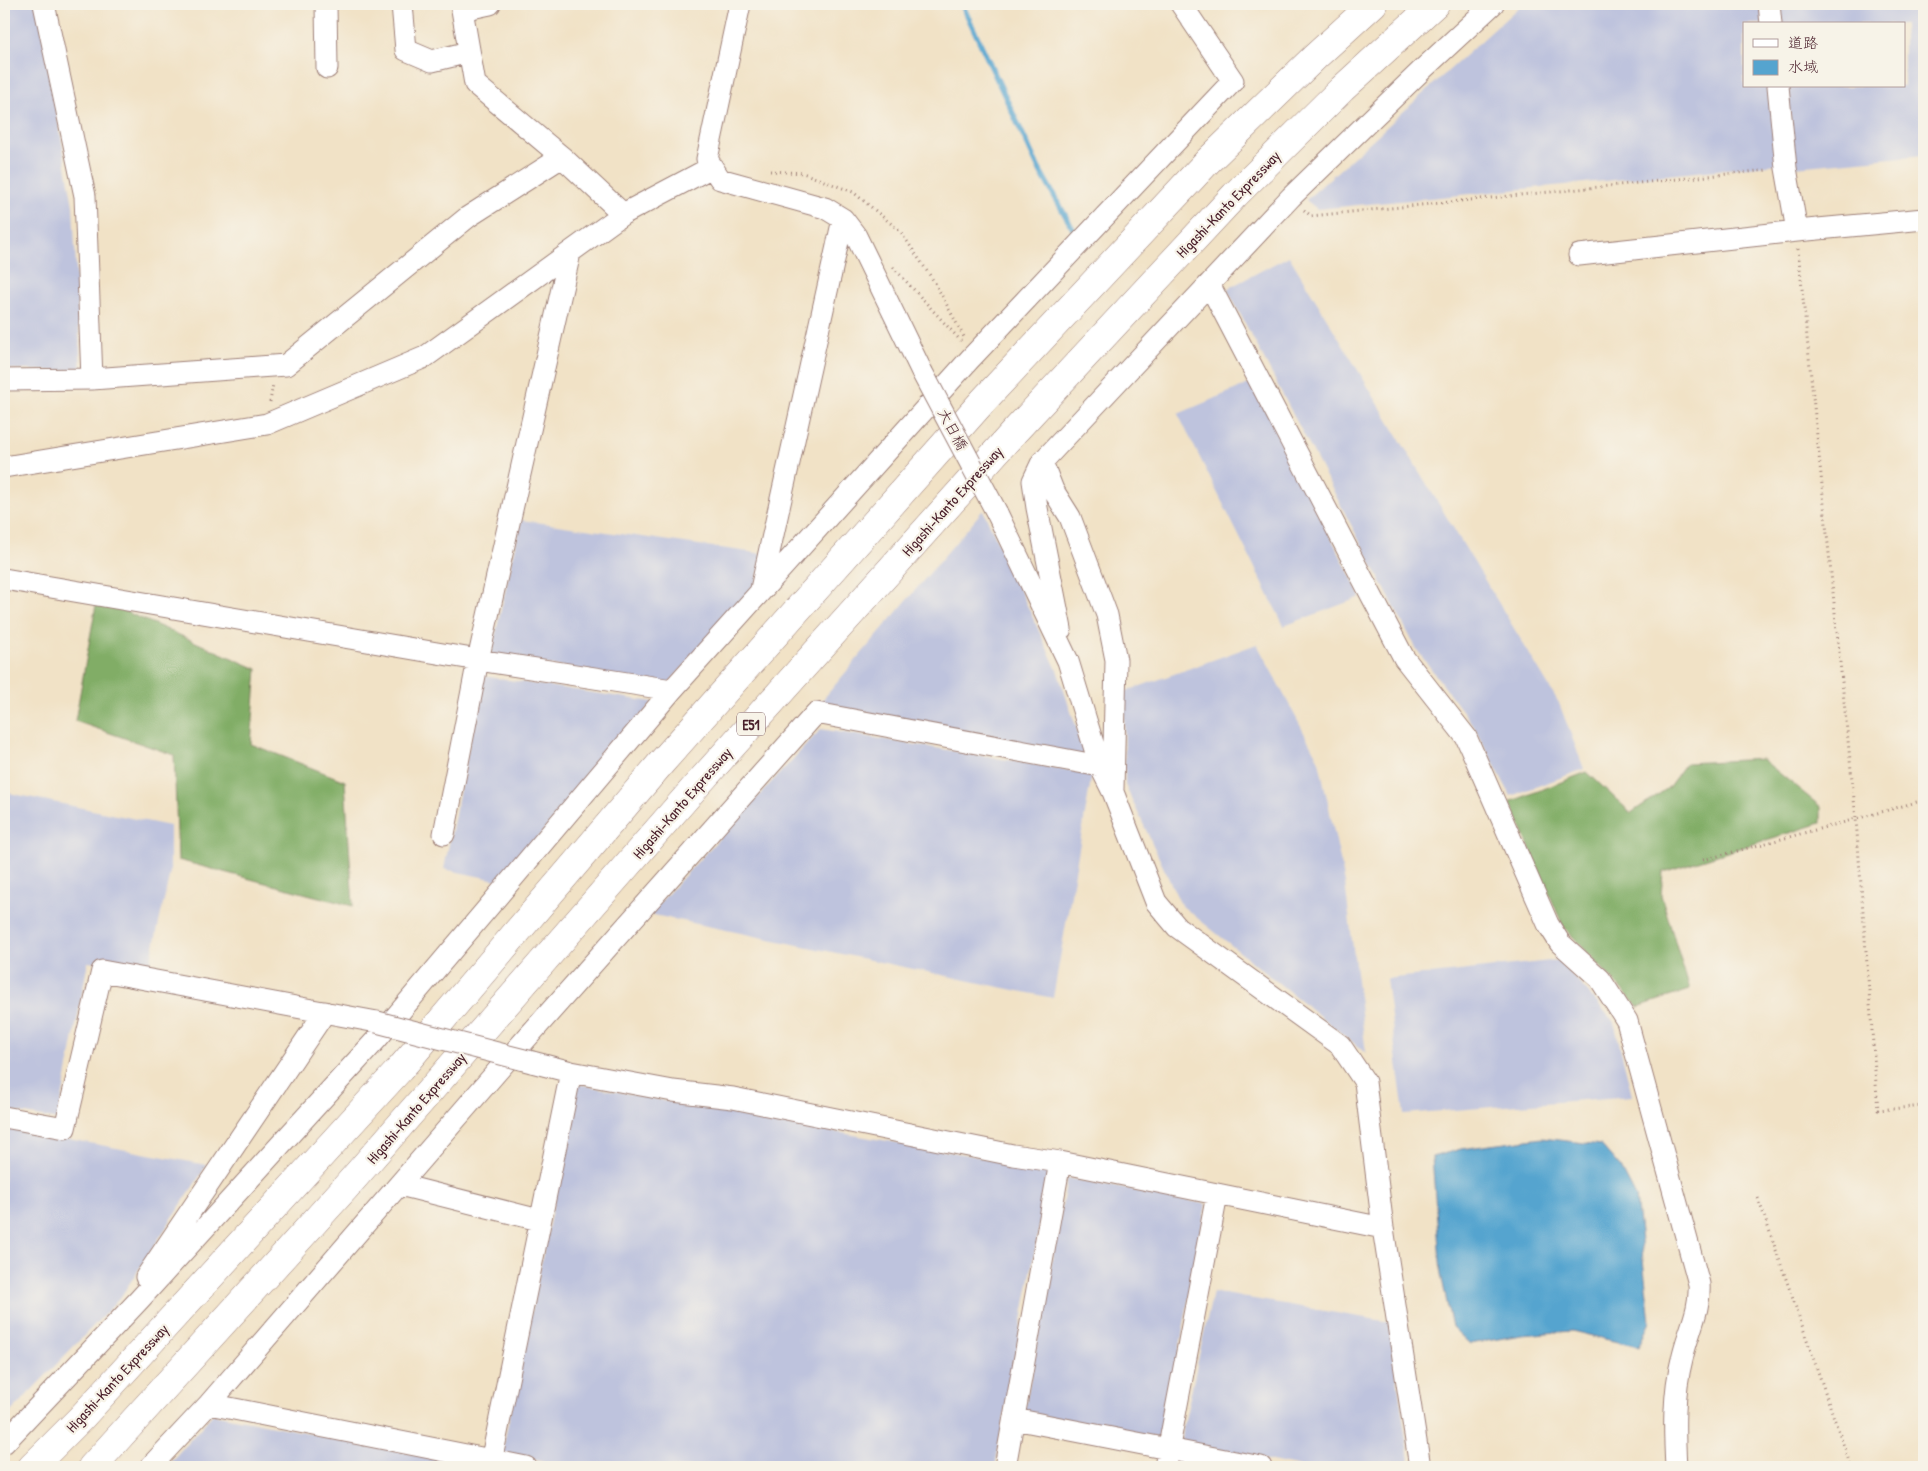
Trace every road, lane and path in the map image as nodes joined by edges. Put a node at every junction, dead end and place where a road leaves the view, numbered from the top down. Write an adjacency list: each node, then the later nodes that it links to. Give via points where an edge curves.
1 (44, 4): 30 (street, via 85,196)
2 (326, 4): 14 (street)
3 (402, 4): 13 (street, via 406,50 432,62)
4 (490, 4): 11 (street)
5 (740, 4): 17 (street, via 707,159)
6 (1182, 4): 28 (street, via 1233,80)
7 (1373, 4): 62 (highway, Higashi-Kanto Expressway, via 1208,161 983,401 662,762 400,1069 81,1418)
8 (1436, 4): 63 (highway, Higashi-Kanto Expressway / E51, via 1342,89 1235,195 1014,432 698,784 346,1187)
9 (1493, 4): 19 (street)
10 (1769, 4): 12 (street)
11 (461, 7): 13 (street)
12 (1771, 22)
13 (469, 52): 16 (street, via 475,84)
14 (328, 68)
15 (1778, 88): 18 (street)
16 (562, 156): 20 (street); 29 (street, via 468,217 286,365)
17 (712, 167): 20 (street); 21 (street, via 720,179 825,208)
18 (1786, 168): 19 (path, via 1311,216); 23 (street)
19 (1291, 197): 27 (street)
20 (623, 214): 24 (street)
21 (844, 219): 36 (street); 38 (street, 大日橋, bridge, via 856,236 922,372 997,513)
22 (1924, 219): 23 (street)
23 (1796, 231): 25 (street); 43 (path)
24 (570, 253): 32 (street, via 425,357); 37 (street)
25 (1579, 255)
26 (890, 264): 28 (path)
27 (1209, 284): 33 (street); 69 (street, via 1404,658 1466,738 1548,924 1560,943 1600,979 1627,1021 1699,1284 1700,1298 1681,1360 1674,1421)
28 (974, 354): 36 (street)
29 (276, 366): 30 (street); 32 (path)
30 (92, 379): 31 (street)
31 (4, 380)
32 (267, 424): 34 (street)
33 (1042, 462): 38 (street, via 1033,481); 41 (street, via 1070,517 1107,614 1116,660)
34 (4, 467)
35 (4, 578): 37 (street)
36 (760, 592): 39 (street)
37 (478, 660): 39 (street); 44 (street)
38 (1068, 662): 40 (street)
39 (672, 690): 56 (street, via 376,1040)
40 (1100, 766): 41 (street); 51 (street, via 816,713)
41 (1113, 792): 55 (street, via 1156,902 1177,926 1340,1045 1365,1082)
42 (1924, 800): 43 (path)
43 (1856, 819): 45 (path); 48 (path, via 1878,1110)
44 (444, 834)
45 (1703, 860)
46 (325, 1012): 47 (street, bridge, via 377,1022); 49 (street, via 102,971 65,1128); 56 (street, via 145,1278)
47 (570, 1072): 50 (street, via 733,1098); 54 (street)
48 (1924, 1106)
49 (4, 1117)
50 (1060, 1162): 52 (street); 58 (street)
51 (400, 1185): 54 (street); 57 (street)
52 (1217, 1195): 55 (street); 60 (street)
53 (1758, 1198): 70 (path)
54 (539, 1220): 61 (street)
55 (1382, 1228): 68 (street)
56 (139, 1300): 59 (street)
57 (208, 1404): 61 (street); 64 (street)
58 (1014, 1419): 60 (street); 66 (street)
59 (4, 1443)
60 (1167, 1458): 67 (street)
61 (491, 1464): 65 (street)
62 (32, 1467)
63 (92, 1467)
64 (150, 1467)
65 (526, 1467)
66 (1005, 1467)
67 (1262, 1467)
68 (1420, 1467)
69 (1676, 1467)
70 (1851, 1467)

